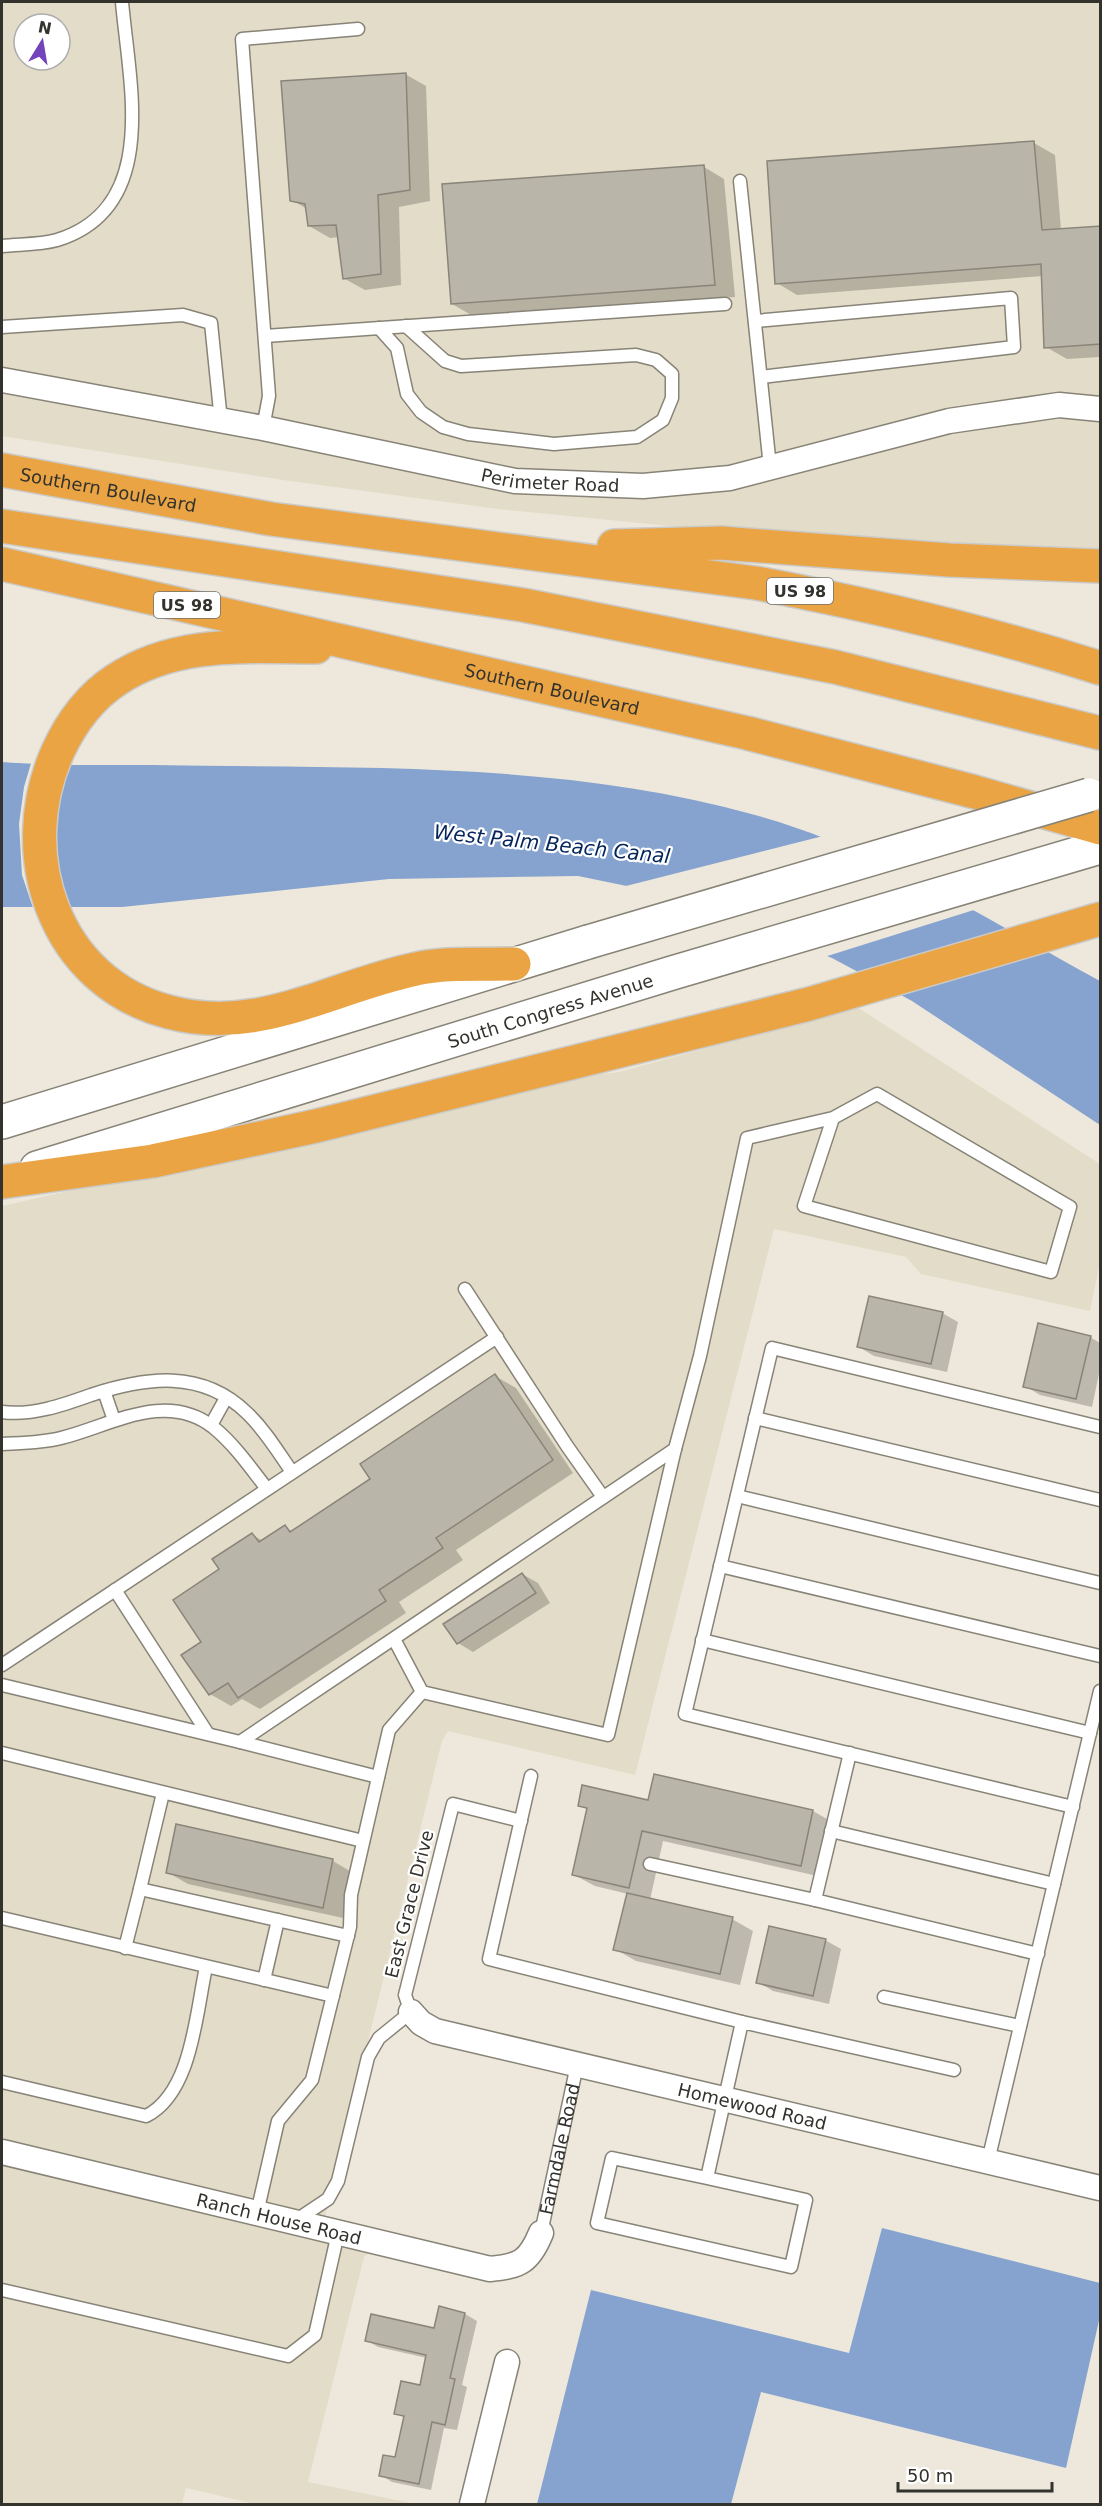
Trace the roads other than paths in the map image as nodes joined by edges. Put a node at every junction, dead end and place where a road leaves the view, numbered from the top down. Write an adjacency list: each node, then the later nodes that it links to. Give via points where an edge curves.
1 (122, 2): 4 (lane, via 132,131 130,159 122,184 108,207 77,232 54,241)
2 (358, 29): 10 (lane, via 242,39)
3 (740, 181): 6 (lane)
4 (2, 246)
5 (725, 304): 7 (lane)
6 (755, 321): 11 (lane); 11 (lane, via 1011,298 1014,347)
7 (406, 326): 9 (lane); 9 (lane, via 445,361 460,366 636,355 656,360 672,374 672,398 663,420 637,437 555,444 468,434 443,427 421,412 408,394 397,348)
8 (2, 327): 14 (lane, via 183,315 211,323)
9 (379, 328): 10 (lane)
10 (265, 336): 15 (lane, via 269,396)
11 (761, 377): 16 (lane)
12 (2, 380): 14 (street, Perimeter Road)
13 (1101, 409): 16 (street, Perimeter Road, via 1059,405 949,421)
14 (221, 421): 15 (street, Perimeter Road)
15 (263, 428): 16 (street, Perimeter Road, via 515,481 643,486 730,478)
16 (770, 467)
17 (2, 470): 19 (highway, Southern Boulevard / US 98, via 196,507)
18 (2, 526): 24 (highway, via 523,605 868,674)
19 (492, 549): 21 (highway, via 721,543 949,560); 23 (highway, Southern Boulevard / US 98, via 682,571 830,597 977,632)
20 (2, 564): 22 (highway, Southern Boulevard / US 98)
21 (1101, 566)
22 (373, 646): 26 (highway, Southern Boulevard / US 98, via 821,751); 29 (highway, via 213,648 172,654 134,669 100,692 75,720 45,783 38,838 48,895 69,941 90,967 129,995 166,1011 221,1020 265,1014 417,968)
23 (1101, 668)
24 (1101, 733)
25 (1095, 793): 29 (main road, bridge)
26 (1101, 828)
27 (1101, 847): 32 (main road, South Congress Avenue, via 672,973)
28 (1101, 919): 32 (highway, via 836,996 316,1126 153,1161)
29 (514, 964): 31 (main road)
30 (833, 1118): 30 (lane, via 877,1094 1071,1208 1051,1272 804,1206); 43 (lane, via 747,1138 700,1356)
31 (2, 1122)
32 (2, 1180)
33 (465, 1289): 34 (lane)
34 (497, 1337): 44 (lane); 47 (lane)
35 (104, 1391): 36 (lane, via 155,1379 180,1381); 37 (lane, via 40,1411); 39 (lane)
36 (226, 1398): 40 (lane); 44 (lane, via 246,1412)
37 (2, 1412)
38 (756, 1418): 41 (lane, via 772,1348); 46 (lane); 48 (lane)
39 (114, 1420): 40 (lane, via 138,1412 165,1410 187,1414); 42 (lane, via 60,1438)
40 (211, 1425): 45 (lane, via 237,1448)
41 (1101, 1427)
42 (2, 1444)
43 (675, 1449): 47 (lane); 57 (lane, via 608,1735)
44 (292, 1472): 45 (lane)
45 (267, 1489): 51 (lane)
46 (737, 1496): 49 (lane); 50 (lane)
47 (603, 1497): 52 (lane)
48 (1101, 1500)
49 (720, 1566): 53 (lane); 54 (lane)
50 (1101, 1582)
51 (115, 1590): 55 (lane); 60 (lane)
52 (394, 1639): 57 (lane); 61 (lane)
53 (702, 1640): 59 (lane); 63 (lane, via 685,1714)
54 (1101, 1656)
55 (2, 1665)
56 (2, 1685): 60 (lane)
57 (422, 1692): 65 (lane, via 389,1730)
58 (1101, 1692): 59 (lane)
59 (1090, 1733): 67 (lane)
60 (208, 1734): 61 (lane)
61 (240, 1742): 65 (lane)
62 (2, 1753): 66 (lane)
63 (850, 1754): 67 (lane); 69 (lane)
64 (531, 1776): 68 (lane)
65 (378, 1777): 70 (lane)
66 (163, 1792): 70 (lane); 73 (lane)
67 (1073, 1807): 72 (lane)
68 (520, 1821): 84 (lane, East Grace Drive, via 453,1804 405,1995); 85 (lane, via 489,1959)
69 (831, 1831): 72 (lane); 74 (lane)
70 (363, 1841): 77 (lane, via 351,1895)
71 (650, 1864): 74 (lane)
72 (1054, 1884): 79 (lane)
73 (140, 1888): 76 (lane); 78 (lane)
74 (814, 1900): 79 (lane)
75 (2, 1918): 78 (lane)
76 (278, 1920): 77 (lane); 81 (lane)
77 (348, 1936): 82 (lane)
78 (125, 1948): 80 (lane)
79 (1038, 1954): 86 (lane)
80 (206, 1966): 81 (lane); 89 (lane, via 184,2072 160,2109 146,2116)
81 (264, 1980): 82 (lane)
82 (333, 1996): 95 (lane, via 312,2080 278,2121)
83 (884, 1997): 86 (lane)
84 (411, 2012): 87 (street, Homewood Road, via 435,2031); 96 (lane, via 379,2038 368,2057 338,2181 328,2199)
85 (742, 2022): 88 (lane); 90 (lane)
86 (1020, 2026): 92 (lane)
87 (577, 2065): 90 (street, Homewood Road); 98 (lane, Farmdale Road)
88 (954, 2070)
89 (2, 2082)
90 (725, 2100): 92 (street, Homewood Road); 93 (lane)
91 (2, 2152): 95 (street, Ranch House Road)
92 (988, 2162): 94 (street, Homewood Road)
93 (707, 2178): 93 (lane, via 806,2200 791,2266 597,2223 612,2158)
94 (1101, 2188)
95 (257, 2213): 96 (street, Ranch House Road)
96 (293, 2222): 97 (street, Ranch House Road)
97 (338, 2233): 98 (street, Ranch House Road, via 490,2269 515,2266 533,2253); 99 (lane, via 315,2335 288,2356)
98 (541, 2233)
99 (2, 2290)
100 (507, 2362): 101 (street)
101 (472, 2505)

